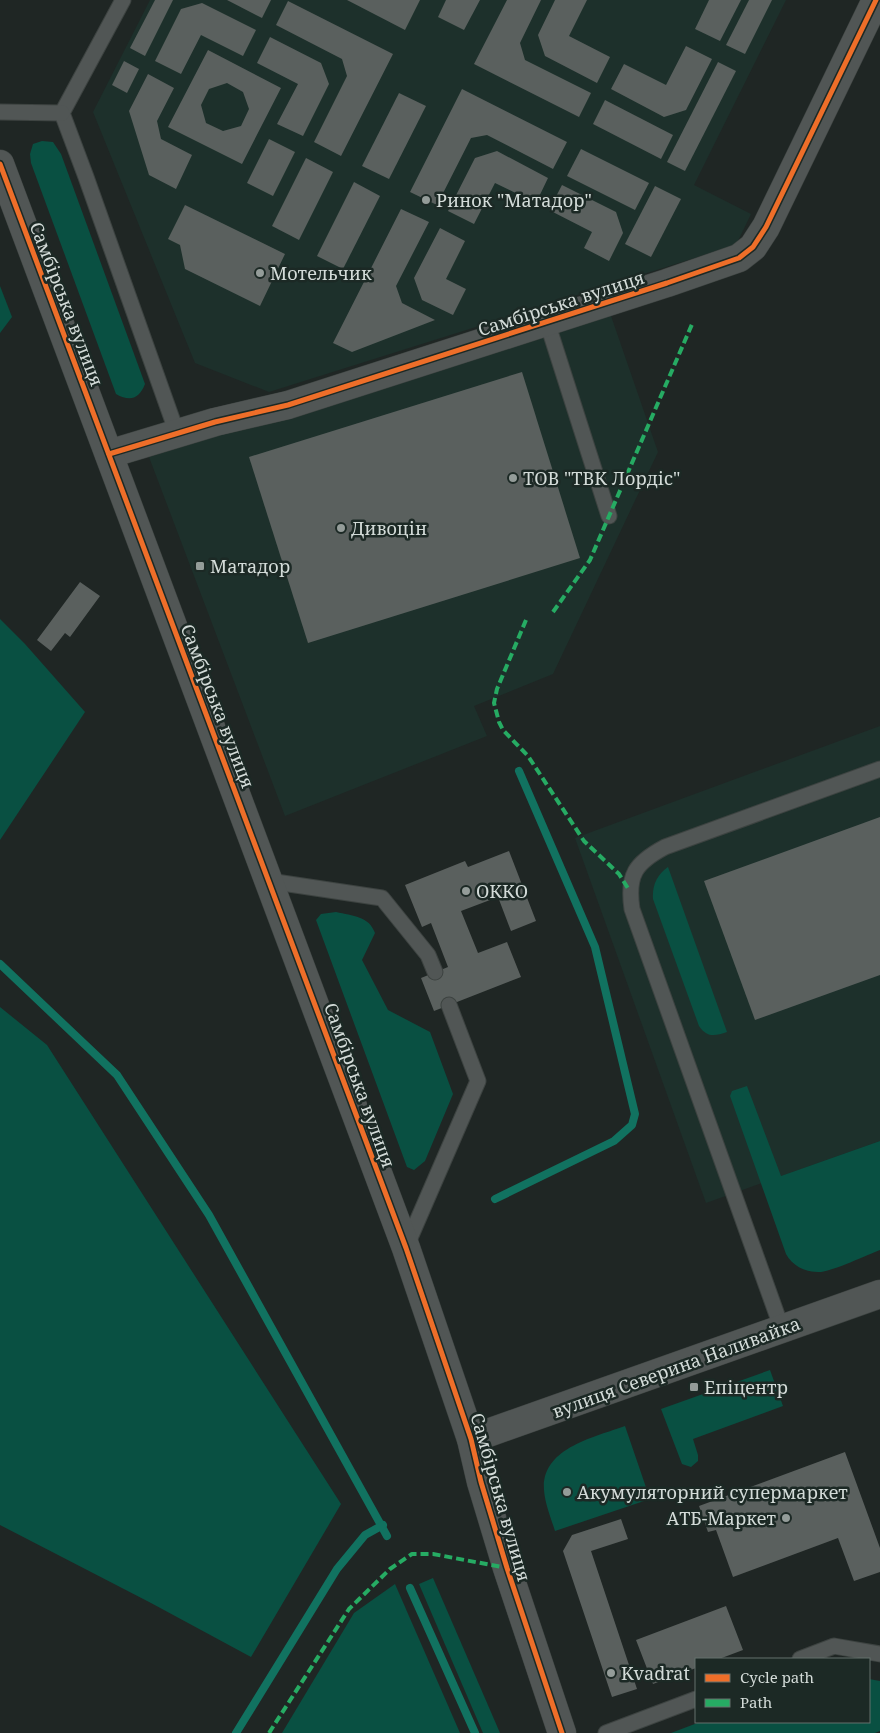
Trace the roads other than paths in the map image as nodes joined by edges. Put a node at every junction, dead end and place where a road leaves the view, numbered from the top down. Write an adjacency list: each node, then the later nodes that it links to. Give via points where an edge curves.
1 (123, 0): 4 (lane)
2 (876, 0): 6 (main road, Самбірська вулиця, via 754,247 739,258)
3 (0, 112): 4 (lane)
4 (62, 113): 7 (lane)
5 (0, 164): 8 (main road, Самбірська вулиця)
6 (547, 322): 7 (main road, Самбірська вулиця, via 288,406); 9 (lane)
7 (177, 433): 8 (main road, Самбірська вулиця)
8 (109, 454): 11 (main road, Самбірська вулиця)
9 (609, 516)
10 (880, 769): 16 (lane, via 665,848 640,866 629,890 632,909)
11 (269, 882): 12 (lane, via 382,898 428,955); 14 (main road, Самбірська вулиця)
12 (435, 972)
13 (448, 1005): 14 (lane, via 478,1081)
14 (406, 1248): 17 (main road, Самбірська вулиця)
15 (880, 1294): 16 (main road, вулиця Северина Наливайка)
16 (782, 1330): 17 (main road, вулиця Северина Наливайка)
17 (471, 1439): 21 (main road, Самбірська вулиця, via 507,1568)
18 (880, 1654): 19 (lane, via 834,1646)
19 (803, 1658)
20 (695, 1699): 22 (lane)
21 (562, 1733)
22 (606, 1733)

